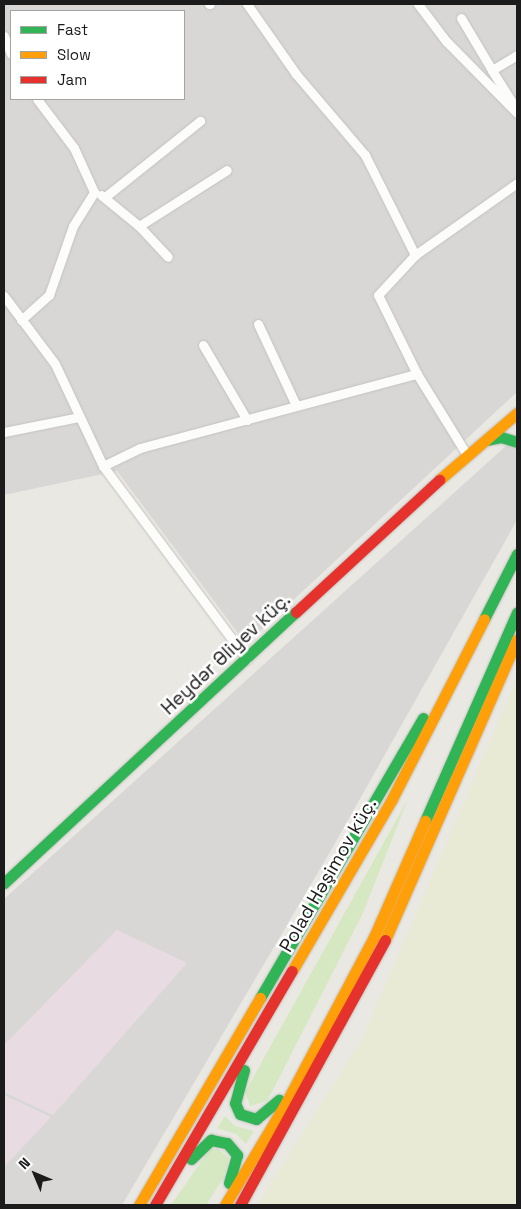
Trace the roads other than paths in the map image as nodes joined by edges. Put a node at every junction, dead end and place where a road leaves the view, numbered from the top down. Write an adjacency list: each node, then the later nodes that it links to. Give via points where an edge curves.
1 (247, 4): 16 (street, via 296,74 365,155)
2 (418, 4): 9 (street, via 446,41)
3 (461, 18): 7 (street)
4 (4, 36): 5 (street)
5 (10, 51)
6 (517, 55): 7 (street)
7 (492, 70): 9 (street)
8 (38, 100): 13 (street, via 74,148)
9 (517, 112)
10 (200, 121): 14 (street)
11 (227, 170): 15 (street)
12 (517, 184): 16 (street)
13 (94, 192): 14 (street); 19 (street, via 73,226 50,295)
14 (105, 197): 15 (street)
15 (139, 226): 17 (street)
16 (415, 255): 22 (street, via 378,295)
17 (168, 257)
18 (4, 296): 19 (street)
19 (21, 320): 26 (street, via 55,364)
20 (258, 324): 23 (street)
21 (203, 345): 27 (street)
22 (417, 374): 23 (street); 31 (street)
23 (295, 403): 27 (street)
24 (517, 406): 31 (main road)
25 (517, 413): 29 (main road)
26 (79, 417): 28 (street); 32 (street)
27 (247, 420): 32 (street, via 140,448)
28 (4, 432)
29 (486, 440): 30 (main road, via 501,437); 31 (main road)
30 (517, 442)
31 (470, 453): 37 (main road, Heydər Əliyev küç.)
32 (103, 466): 37 (street)
33 (517, 554): 34 (main road, Polad Həşimov küç.)
34 (504, 580): 39 (main road, Polad Həşimov küç., via 392,799); 41 (main road)
35 (517, 612): 40 (main road, via 374,937)
36 (517, 640): 46 (main road, via 372,968)
37 (247, 659): 38 (main road, Heydər Əliyev küç.)
38 (4, 883)
39 (282, 991): 40 (main road, via 242,1074 235,1102 240,1114 256,1119 270,1111); 42 (main road, Polad Həşimov küç.)
40 (329, 1025): 45 (main road)
41 (139, 1205)
42 (155, 1205)
43 (160, 1205): 44 (main road, via 202,1145 220,1140 233,1147 237,1162)
44 (218, 1205)
45 (225, 1205)
46 (240, 1205)

